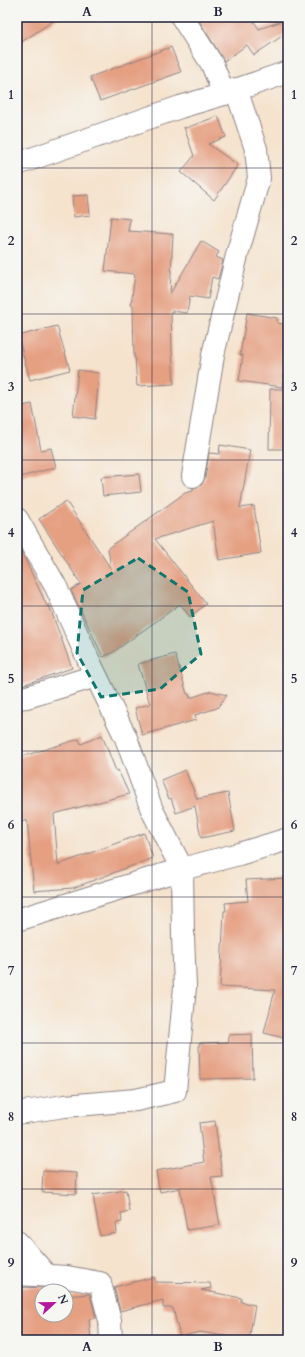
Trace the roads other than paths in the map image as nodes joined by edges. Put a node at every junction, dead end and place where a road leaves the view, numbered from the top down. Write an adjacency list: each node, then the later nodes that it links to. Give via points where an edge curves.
1 (182, 17): 3 (street)
2 (288, 72): 3 (street)
3 (230, 91): 4 (street); 5 (street, via 256,149 260,178 237,255 213,355)
4 (17, 164)
5 (194, 476)
6 (17, 519): 7 (street, via 56,587)
7 (96, 676): 8 (street); 10 (street, via 126,738 152,810)
8 (17, 698)
9 (288, 839): 10 (street)
10 (182, 869): 11 (street); 12 (street, via 185,988 174,1091 136,1100)
11 (17, 920)
12 (17, 1113)
13 (17, 1242): 15 (street)
14 (17, 1274): 15 (street)
15 (47, 1276): 16 (street, via 100,1283 110,1321)
16 (111, 1340)

